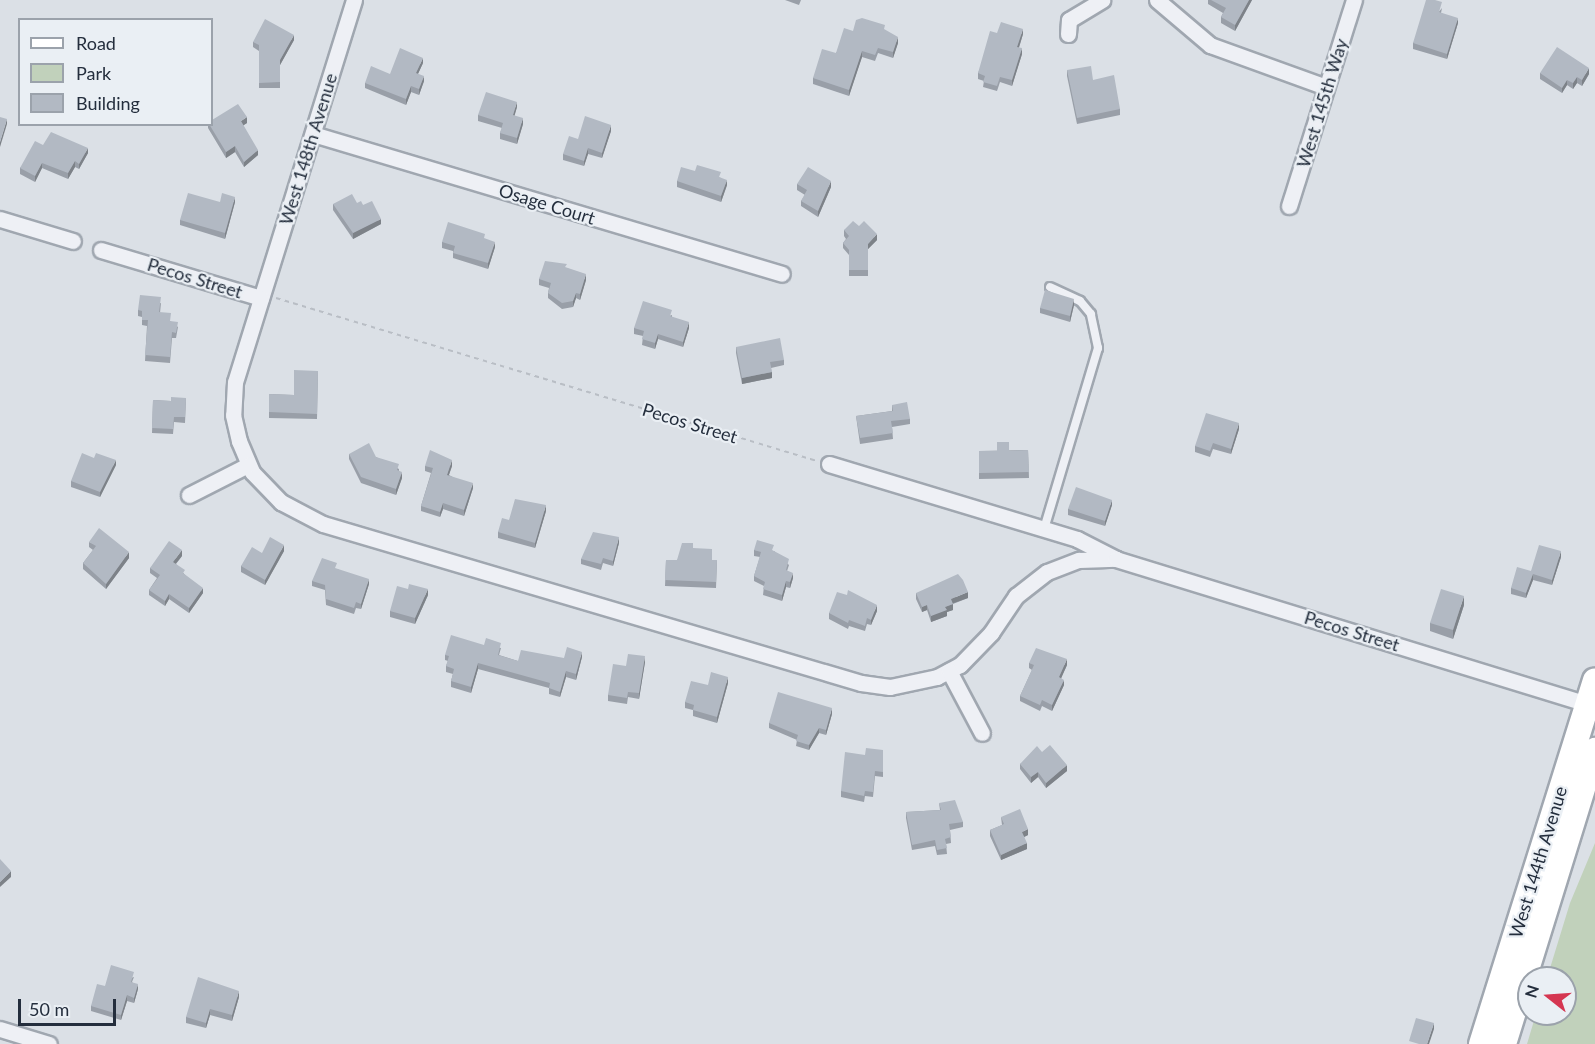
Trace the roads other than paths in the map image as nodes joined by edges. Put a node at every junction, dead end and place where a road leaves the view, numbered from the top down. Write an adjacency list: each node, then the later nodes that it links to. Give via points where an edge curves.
1 (354, 0): 7 (street, West 148th Avenue)
2 (1102, 0): 5 (street, via 1069,20)
3 (1157, 0): 6 (street, via 1210,45)
4 (1354, 0): 6 (street, West 145th Way)
5 (1068, 34)
6 (1326, 87): 8 (street, West 145th Way)
7 (313, 134): 12 (street, Osage Court); 14 (street, West 148th Avenue)
8 (1289, 206)
9 (0, 219): 10 (street)
10 (73, 241)
11 (101, 250): 14 (street, Pecos Street)
12 (782, 274)
13 (1050, 287): 18 (lane, via 1080,301 1091,314 1098,348)
14 (261, 296): 15 (street, Pecos Street, via 234,394 235,427)
15 (248, 465): 17 (street); 20 (street, Pecos Street, via 281,502 323,524 849,679 890,687 911,686)
16 (829, 465): 18 (street, Pecos Street)
17 (189, 495)
18 (1044, 529): 19 (street, Pecos Street, via 1077,539)
19 (1116, 559): 20 (street, Pecos Street, via 1069,563 1032,582 1010,603 976,651); 22 (street, Pecos Street)
20 (949, 671): 23 (street)
21 (1595, 680): 22 (main road, West 144th Avenue)
22 (1587, 704): 26 (main road, via 1593,722 1564,814 1563,829); 29 (main road, West 144th Avenue)
23 (982, 733)
24 (1595, 750): 26 (main road, West 144th Avenue)
25 (1595, 782): 26 (street)
26 (1568, 838): 30 (main road, West 144th Avenue)
27 (0, 1029): 28 (street)
28 (49, 1044)
29 (1481, 1044)
30 (1504, 1044)

